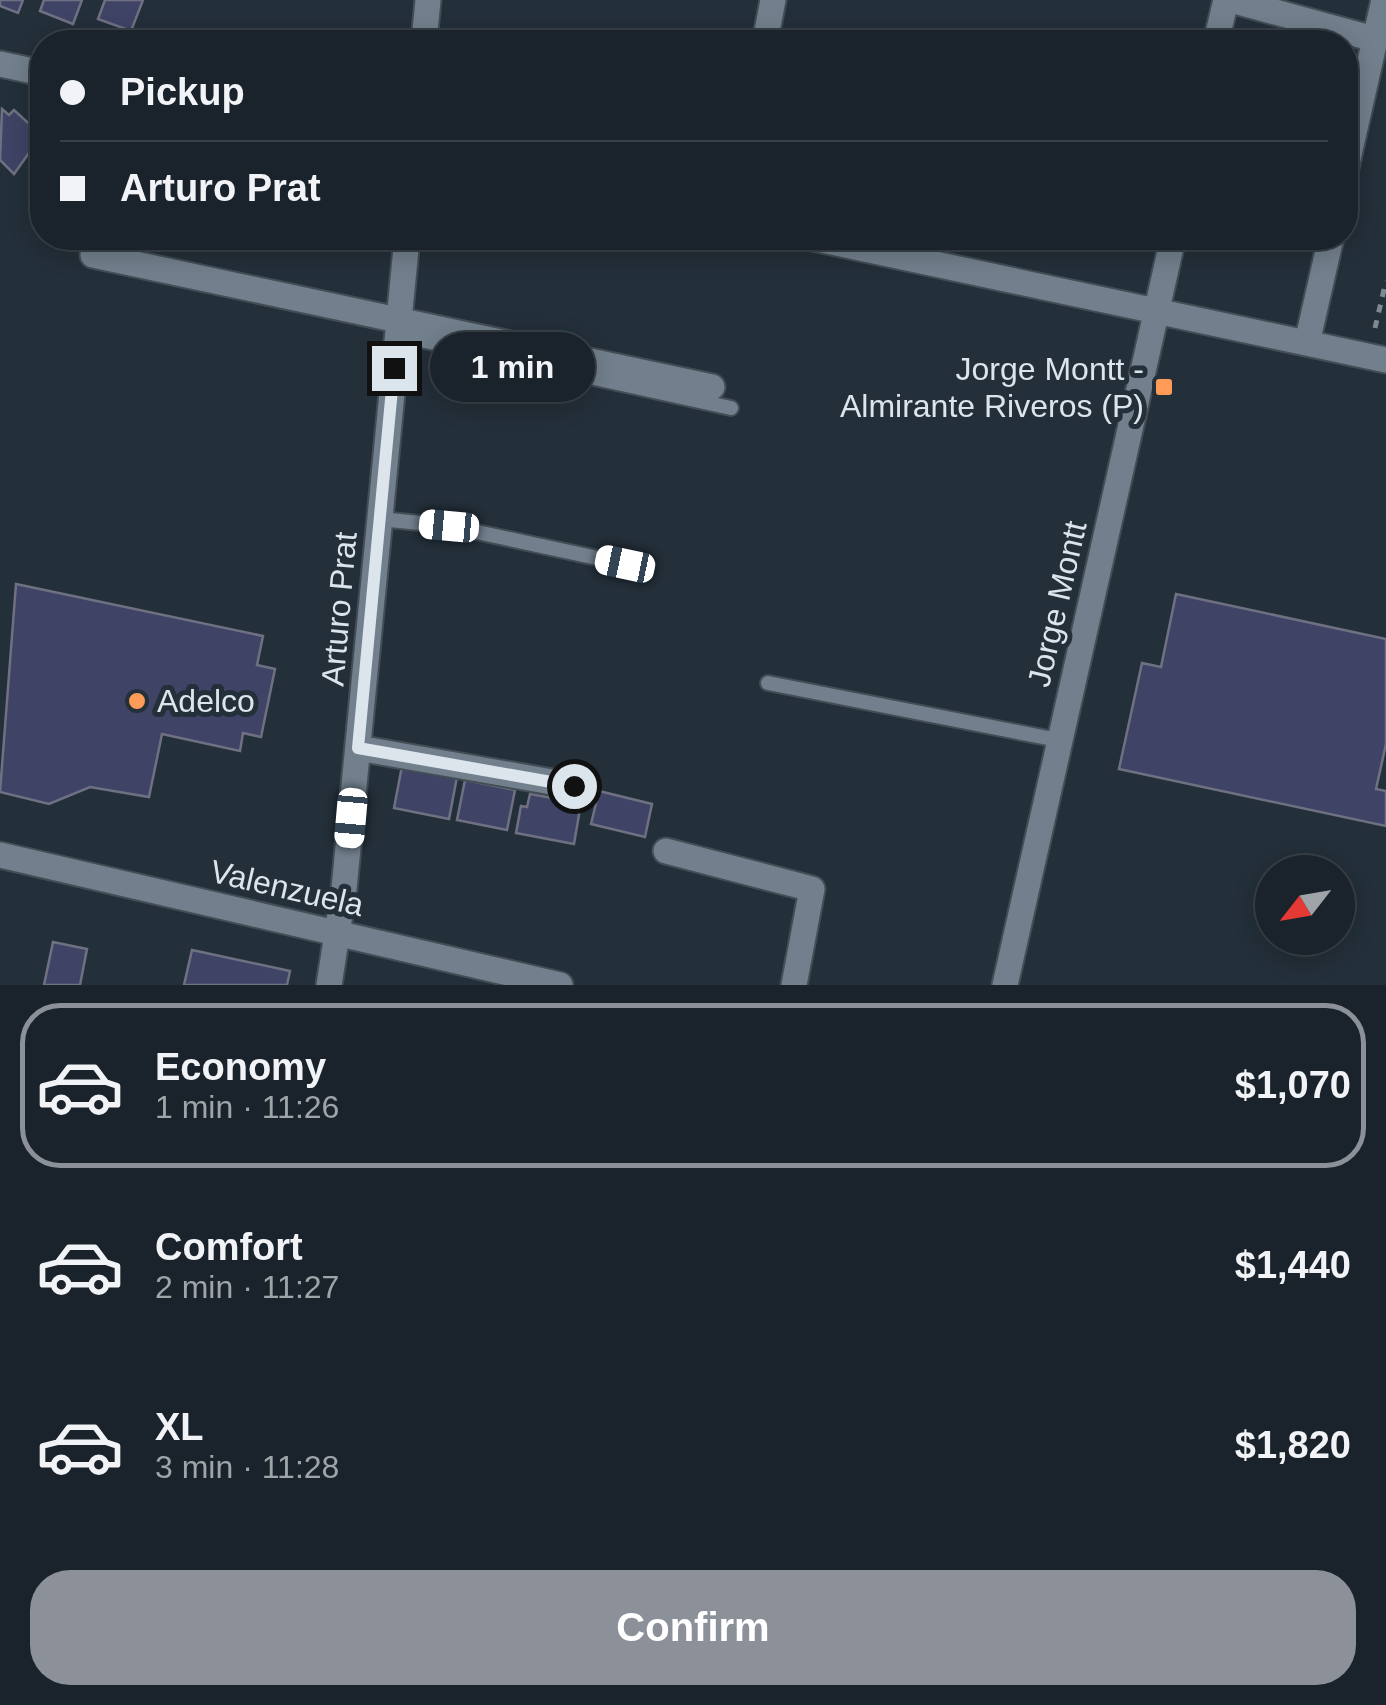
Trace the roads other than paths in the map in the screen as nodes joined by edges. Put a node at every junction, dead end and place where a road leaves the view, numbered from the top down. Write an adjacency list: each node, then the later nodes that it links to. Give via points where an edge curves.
1 (428, 0): 5 (street)
2 (774, 0): 6 (street)
3 (1228, 0): 7 (street); 8 (street)
4 (1384, 0): 10 (street)
5 (425, 30)
6 (768, 30)
7 (1219, 30)
8 (1343, 30)
9 (1358, 34): 10 (street)
10 (1374, 38): 13 (street)
11 (0, 64): 12 (street)
12 (30, 71)
13 (1358, 112)
14 (406, 250): 20 (street, Arturo Prat)
15 (869, 250): 19 (street)
16 (1170, 250): 19 (street, Jorge Montt)
17 (1327, 250): 21 (street)
18 (94, 255): 20 (street)
19 (1156, 311): 21 (street); 28 (street, Jorge Montt)
20 (398, 327): 23 (street); 24 (lane); 25 (street, Arturo Prat)
21 (1307, 343): 22 (street)
22 (1386, 360)
23 (712, 386)
24 (732, 408)
25 (380, 519): 26 (lane, via 449,526); 29 (street, Arturo Prat)
26 (625, 564)
27 (768, 683): 28 (lane)
28 (1058, 740): 37 (street, Jorge Montt)
29 (358, 748): 30 (street); 33 (street, Arturo Prat)
30 (574, 786)
31 (666, 851): 36 (street, via 812,889)
32 (0, 855): 33 (street, Valenzuela)
33 (339, 934): 34 (street, Arturo Prat); 35 (street, Valenzuela)
34 (329, 985)
35 (560, 985)
36 (794, 985)
37 (1005, 985)

